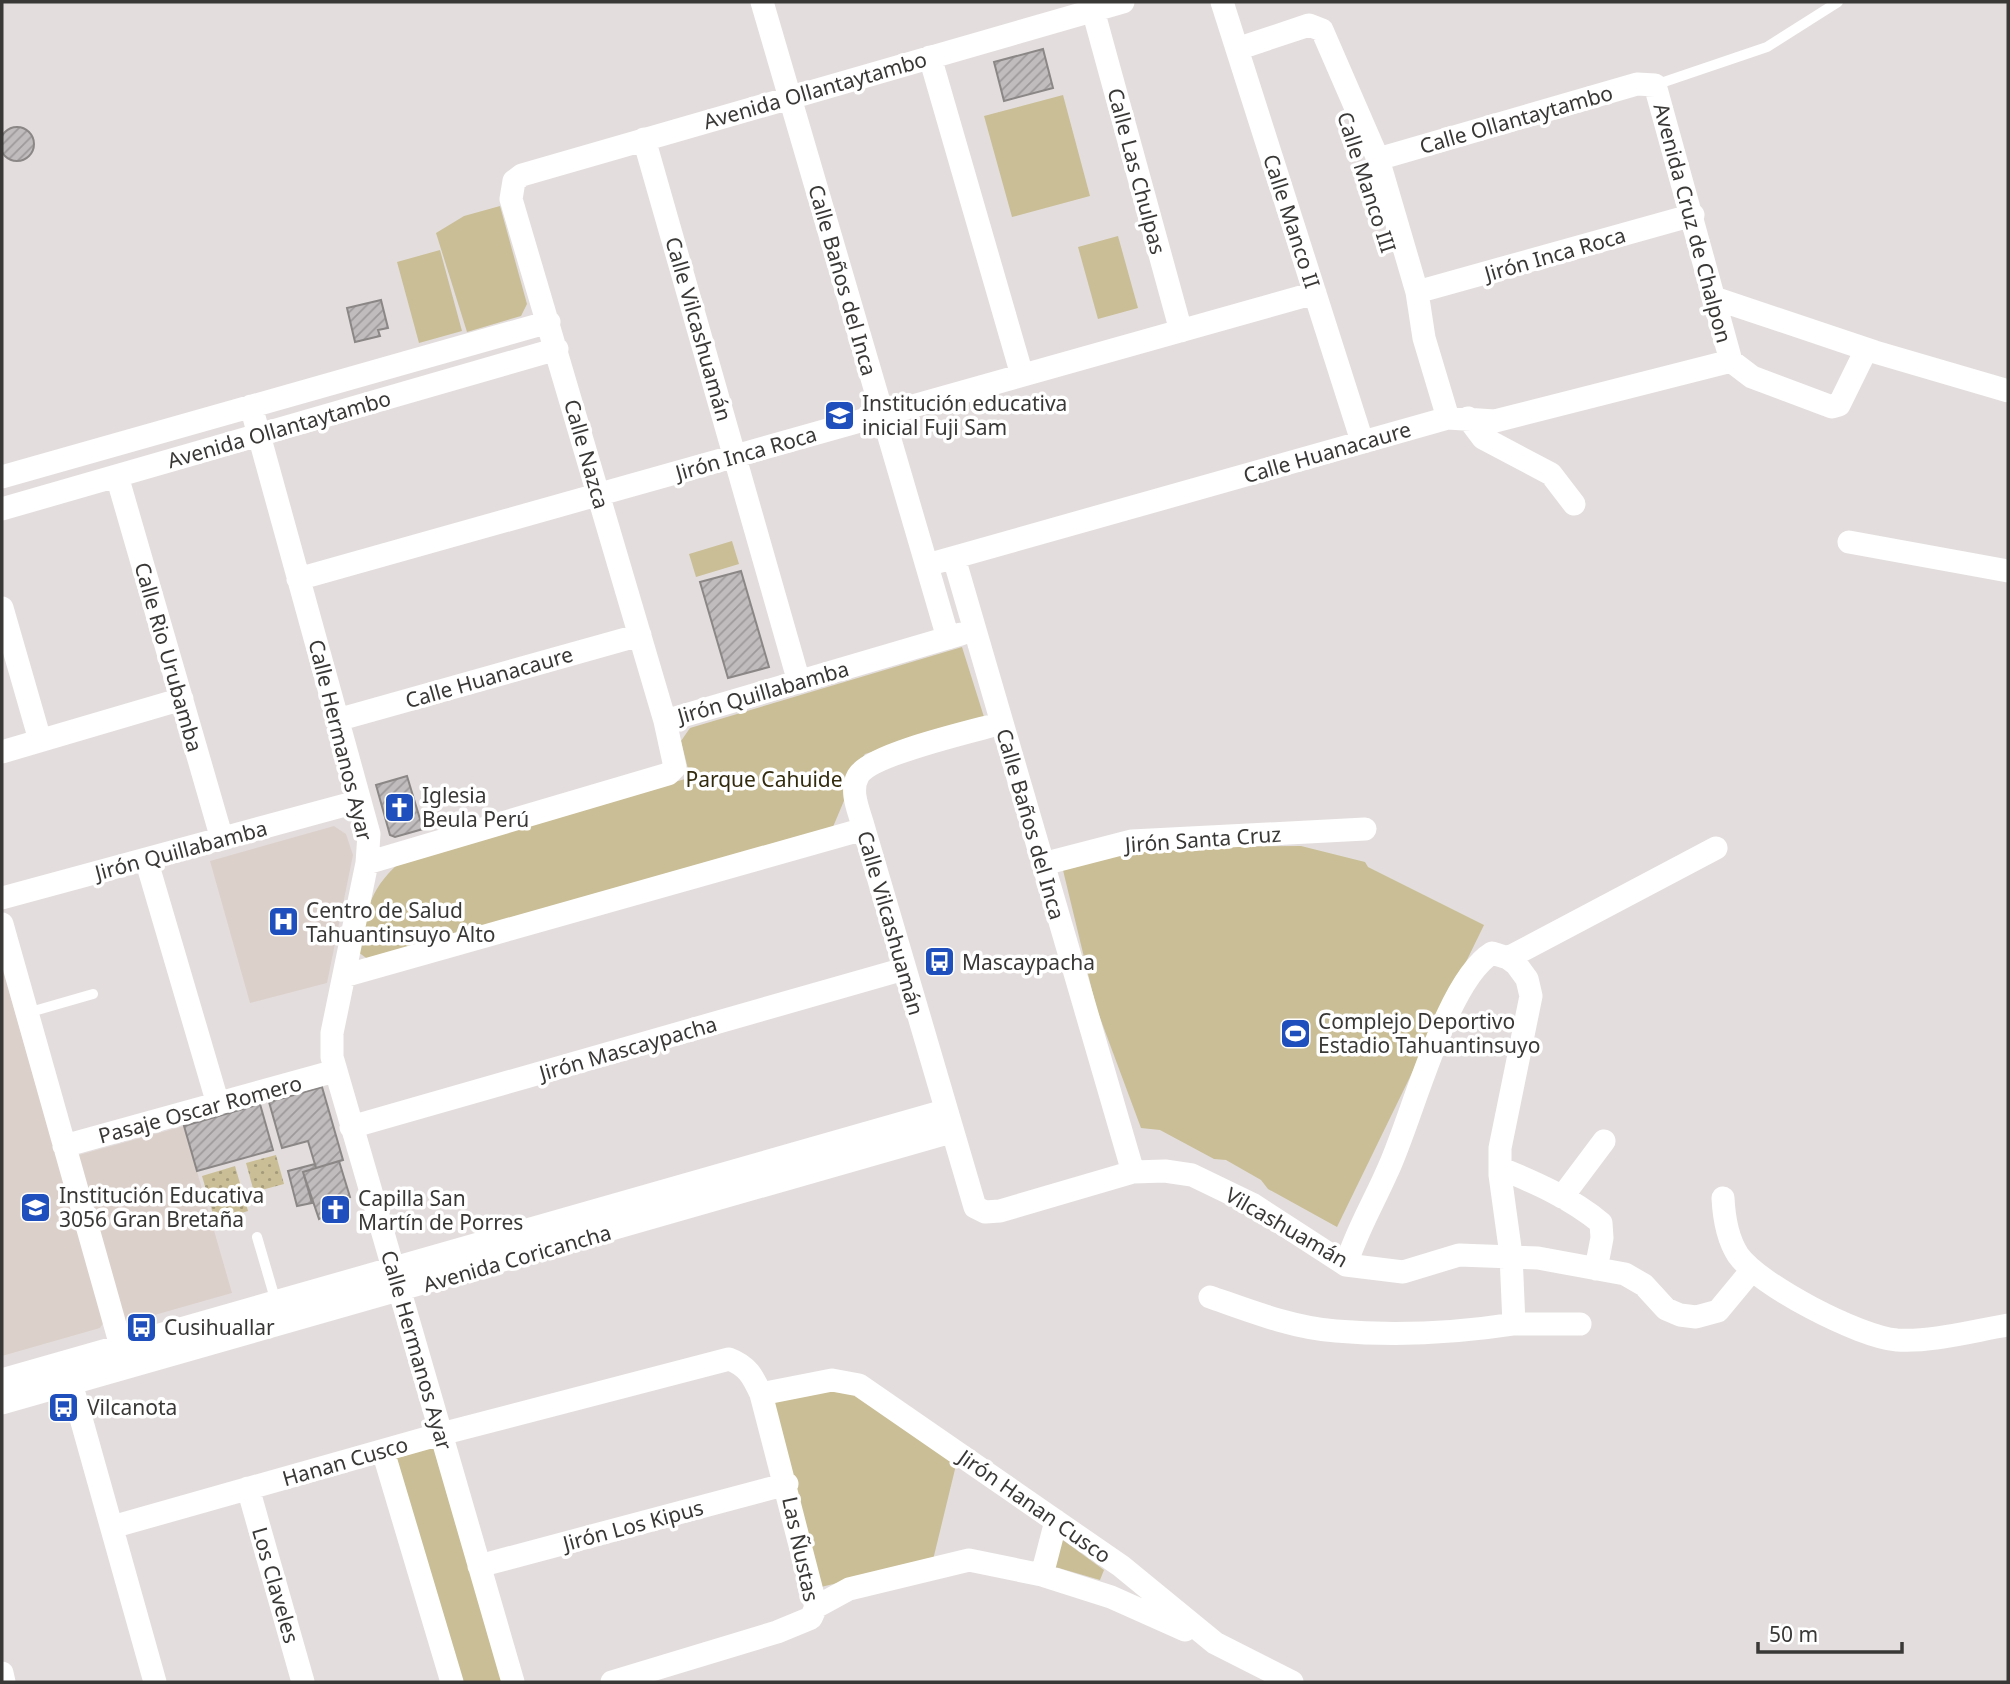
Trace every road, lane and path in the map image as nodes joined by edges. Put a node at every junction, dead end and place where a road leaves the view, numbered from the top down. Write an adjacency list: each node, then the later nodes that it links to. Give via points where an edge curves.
1 (762, 2): 10 (street, Calle Baños del Inca)
2 (1122, 2): 5 (street, Avenida Ollantaytambo)
3 (1222, 2): 7 (street, Calle Manco II)
4 (1838, 2): 9 (lane, via 1767,47)
5 (1093, 10): 8 (street, Avenida Ollantaytambo); 19 (street, Calle Las Chulpas)
6 (1316, 27): 7 (street); 12 (street, Calle Manco III); 20 (street, Calle Manco III, via 1364,163 1403,296)
7 (1237, 48): 16 (street, Calle Manco II)
8 (930, 57): 10 (street, Avenida Ollantaytambo); 24 (street)
9 (1655, 85): 12 (street, Calle Ollantaytambo, via 1637,84); 14 (street, Avenida Cruz de Chalpon)
10 (790, 97): 11 (street, Avenida Ollantaytambo); 27 (street, Calle Baños del Inca)
11 (645, 139): 13 (street, Avenida Ollantaytambo, via 522,175); 31 (street, Calle Vilcashuamán)
12 (1378, 159): 15 (street, Calle Manco III)
13 (511, 186): 18 (street, Calle Nazca)
14 (1693, 215): 15 (street, Jirón Inca Roca); 17 (street, Avenida Cruz de Chalpon)
15 (1418, 292): 20 (street, Calle Manco III)
16 (1315, 293): 19 (street, Jirón Inca Roca); 30 (street, Calle Manco II)
17 (1714, 298): 22 (street); 23 (street, Avenida Cruz de Chalpon)
18 (549, 322): 21 (street, Calle Nazca); 26 (street, Avenida Ollantaytambo)
19 (1181, 331): 24 (street, Jirón Inca Roca)
20 (1424, 338): 28 (street, Calle Manco III)
21 (557, 349): 29 (street, Avenida Ollantaytambo); 34 (street, Calle Nazca)
22 (1866, 349): 23 (street, via 1839,405 1832,407 1752,377); 25 (street)
23 (1731, 361): 28 (street, Calle Huanacaure, via 1495,421)
24 (1022, 375): 27 (street, Jirón Inca Roca)
25 (2008, 391)
26 (251, 407): 29 (street, Calle Hermanos Ayar); 33 (street, Avenida Ollantaytambo)
27 (883, 415): 31 (street, Jirón Inca Roca); 39 (street, Calle Baños del Inca)
28 (1458, 418): 30 (street, Calle Huanacaure); 35 (street, via 1483,438 1551,474)
29 (258, 435): 32 (street, Avenida Ollantaytambo); 41 (street, Calle Hermanos Ayar)
30 (1362, 441): 38 (street, Calle Huanacaure)
31 (735, 456): 34 (street, Jirón Inca Roca); 46 (street, Calle Vilcashuamán)
32 (117, 476): 36 (street, Avenida Ollantaytambo); 47 (street, Calle Rio Urubamba)
33 (2, 477)
34 (599, 495): 41 (street, Jirón Inca Roca); 44 (street, Calle Nazca)
35 (1574, 505)
36 (2, 509)
37 (1849, 542): 40 (street)
38 (954, 558): 39 (street, Calle Huanacaure); 43 (street, Calle Baños del Inca)
39 (927, 565): 45 (street, Calle Baños del Inca)
40 (2008, 571)
41 (298, 579): 48 (street, Calle Hermanos Ayar)
42 (2, 608): 51 (street)
43 (975, 630): 45 (street, Jirón Quillabamba); 50 (street, Calle Baños del Inca)
44 (640, 635): 48 (street, Calle Huanacaure); 49 (street, Calle Nazca)
45 (948, 638): 46 (street, Jirón Quillabamba)
46 (799, 681): 49 (street, Jirón Quillabamba)
47 (182, 699): 51 (street); 56 (street, Calle Rio Urubamba)
48 (337, 720): 53 (street, Calle Hermanos Ayar)
49 (665, 721): 59 (street, Jirón Quillabamba, via 675,758 675,767 668,774)
50 (1002, 723): 54 (street, Calle Vilcashuamán, via 876,760 866,767 855,786); 60 (street, Calle Baños del Inca)
51 (40, 740): 52 (street)
52 (2, 752)
53 (360, 801): 56 (street, Jirón Quillabamba); 59 (street, Calle Hermanos Ayar, via 369,834)
54 (864, 829): 64 (street, Calle Vilcashuamán); 65 (street)
55 (1364, 829): 60 (street, Jirón Santa Cruz, via 1132,841)
56 (222, 839): 58 (street, Jirón Quillabamba)
57 (1716, 848): 63 (street)
58 (146, 859): 61 (street, Jirón Quillabamba); 69 (street)
59 (367, 863): 65 (street, Calle Hermanos Ayar)
60 (1043, 864): 75 (street, Calle Baños del Inca)
61 (2, 898)
62 (2, 924): 67 (street)
63 (1508, 958): 74 (street, via 1522,971 1531,996 1505,1116); 81 (street, via 1492,953 1479,961 1449,1015)
64 (904, 969): 70 (street, Calle Vilcashuamán); 71 (street, Jirón Mascaypacha)
65 (344, 976): 68 (street, Calle Hermanos Ayar, via 331,1045)
66 (93, 994): 67 (lane)
67 (27, 1013): 73 (street)
68 (335, 1071): 69 (street, Pasaje Oscar Romero); 71 (street, Calle Hermanos Ayar)
69 (218, 1104): 73 (street, Pasaje Oscar Romero)
70 (947, 1121): 78 (street, Calle Vilcashuamán, via 970,1197 975,1207); 82 (street, Avenida Coricancha); 85 (street, Avenida Coricancha)
71 (351, 1127): 82 (street, Calle Hermanos Ayar)
72 (1604, 1141): 76 (street)
73 (64, 1146): 91 (street)
74 (1500, 1168): 76 (street); 80 (street)
75 (1133, 1172): 78 (street, Vilcashuamán, via 1000,1212); 81 (street, Vilcashuamán, via 1192,1175 1252,1204)
76 (1562, 1197): 83 (street, via 1601,1223)
77 (1723, 1198): 84 (street, via 1731,1241)
78 (985, 1212)
79 (257, 1237): 87 (lane)
80 (1511, 1255): 81 (street, Vilcashuamán, via 1459,1255 1403,1272); 83 (street, Vilcashuamán); 88 (street)
81 (1346, 1265)
82 (393, 1269): 85 (street, Calle Hermanos Ayar); 87 (street, Avenida Coricancha)
83 (1596, 1269): 84 (street, Vilcashuamán, via 1635,1279 1666,1308 1696,1317 1718,1311)
84 (1752, 1270): 90 (street, via 1794,1298 1878,1337 1926,1339)
85 (400, 1292): 93 (street, Avenida Coricancha); 97 (street, Calle Hermanos Ayar)
86 (1210, 1297): 88 (street, via 1272,1318 1335,1331 1451,1332)
87 (276, 1302): 91 (street, Avenida Coricancha)
88 (1514, 1324): 89 (street)
89 (1580, 1324)
90 (2008, 1325)
91 (121, 1346): 93 (street, Avenida Coricancha)
92 (742, 1364): 95 (street, Las Ñustas); 97 (street, Hanan Cusco, via 729,1359)
93 (68, 1373): 94 (street, Avenida Coricancha); 96 (street, Avenida Coricancha); 102 (street)
94 (2, 1380)
95 (761, 1394): 99 (street, Las Ñustas); 101 (street, Jirón Hanan Cusco, via 832,1380 859,1385)
96 (2, 1404)
97 (441, 1434): 98 (street, Hanan Cusco); 103 (street, Calle Hermanos Ayar)
98 (383, 1451): 100 (street, Hanan Cusco); 114 (street)
99 (787, 1484): 103 (street, Jirón Los Kipus); 107 (street, Las Ñustas)
100 (248, 1489): 102 (street, Hanan Cusco); 113 (street, Los Claveles)
101 (1056, 1521): 104 (street, Jirón Hanan Cusco); 105 (street)
102 (111, 1527): 112 (street)
103 (479, 1566): 115 (street, Calle Hermanos Ayar)
104 (1121, 1566): 106 (street); 108 (street, Jirón Hanan Cusco)
105 (1042, 1575): 106 (street); 107 (street, via 969,1560 849,1589)
106 (1111, 1597): 108 (street)
107 (816, 1607): 110 (street, Las Ñustas, via 811,1618)
108 (1215, 1643): 117 (street, Jirón Hanan Cusco)
109 (2, 1673): 111 (street)
110 (665, 1675): 116 (street, Las Ñustas)
111 (4, 1682)
112 (155, 1682)
113 (303, 1682)
114 (452, 1682)
115 (513, 1682)
116 (612, 1682)
117 (1292, 1682)

